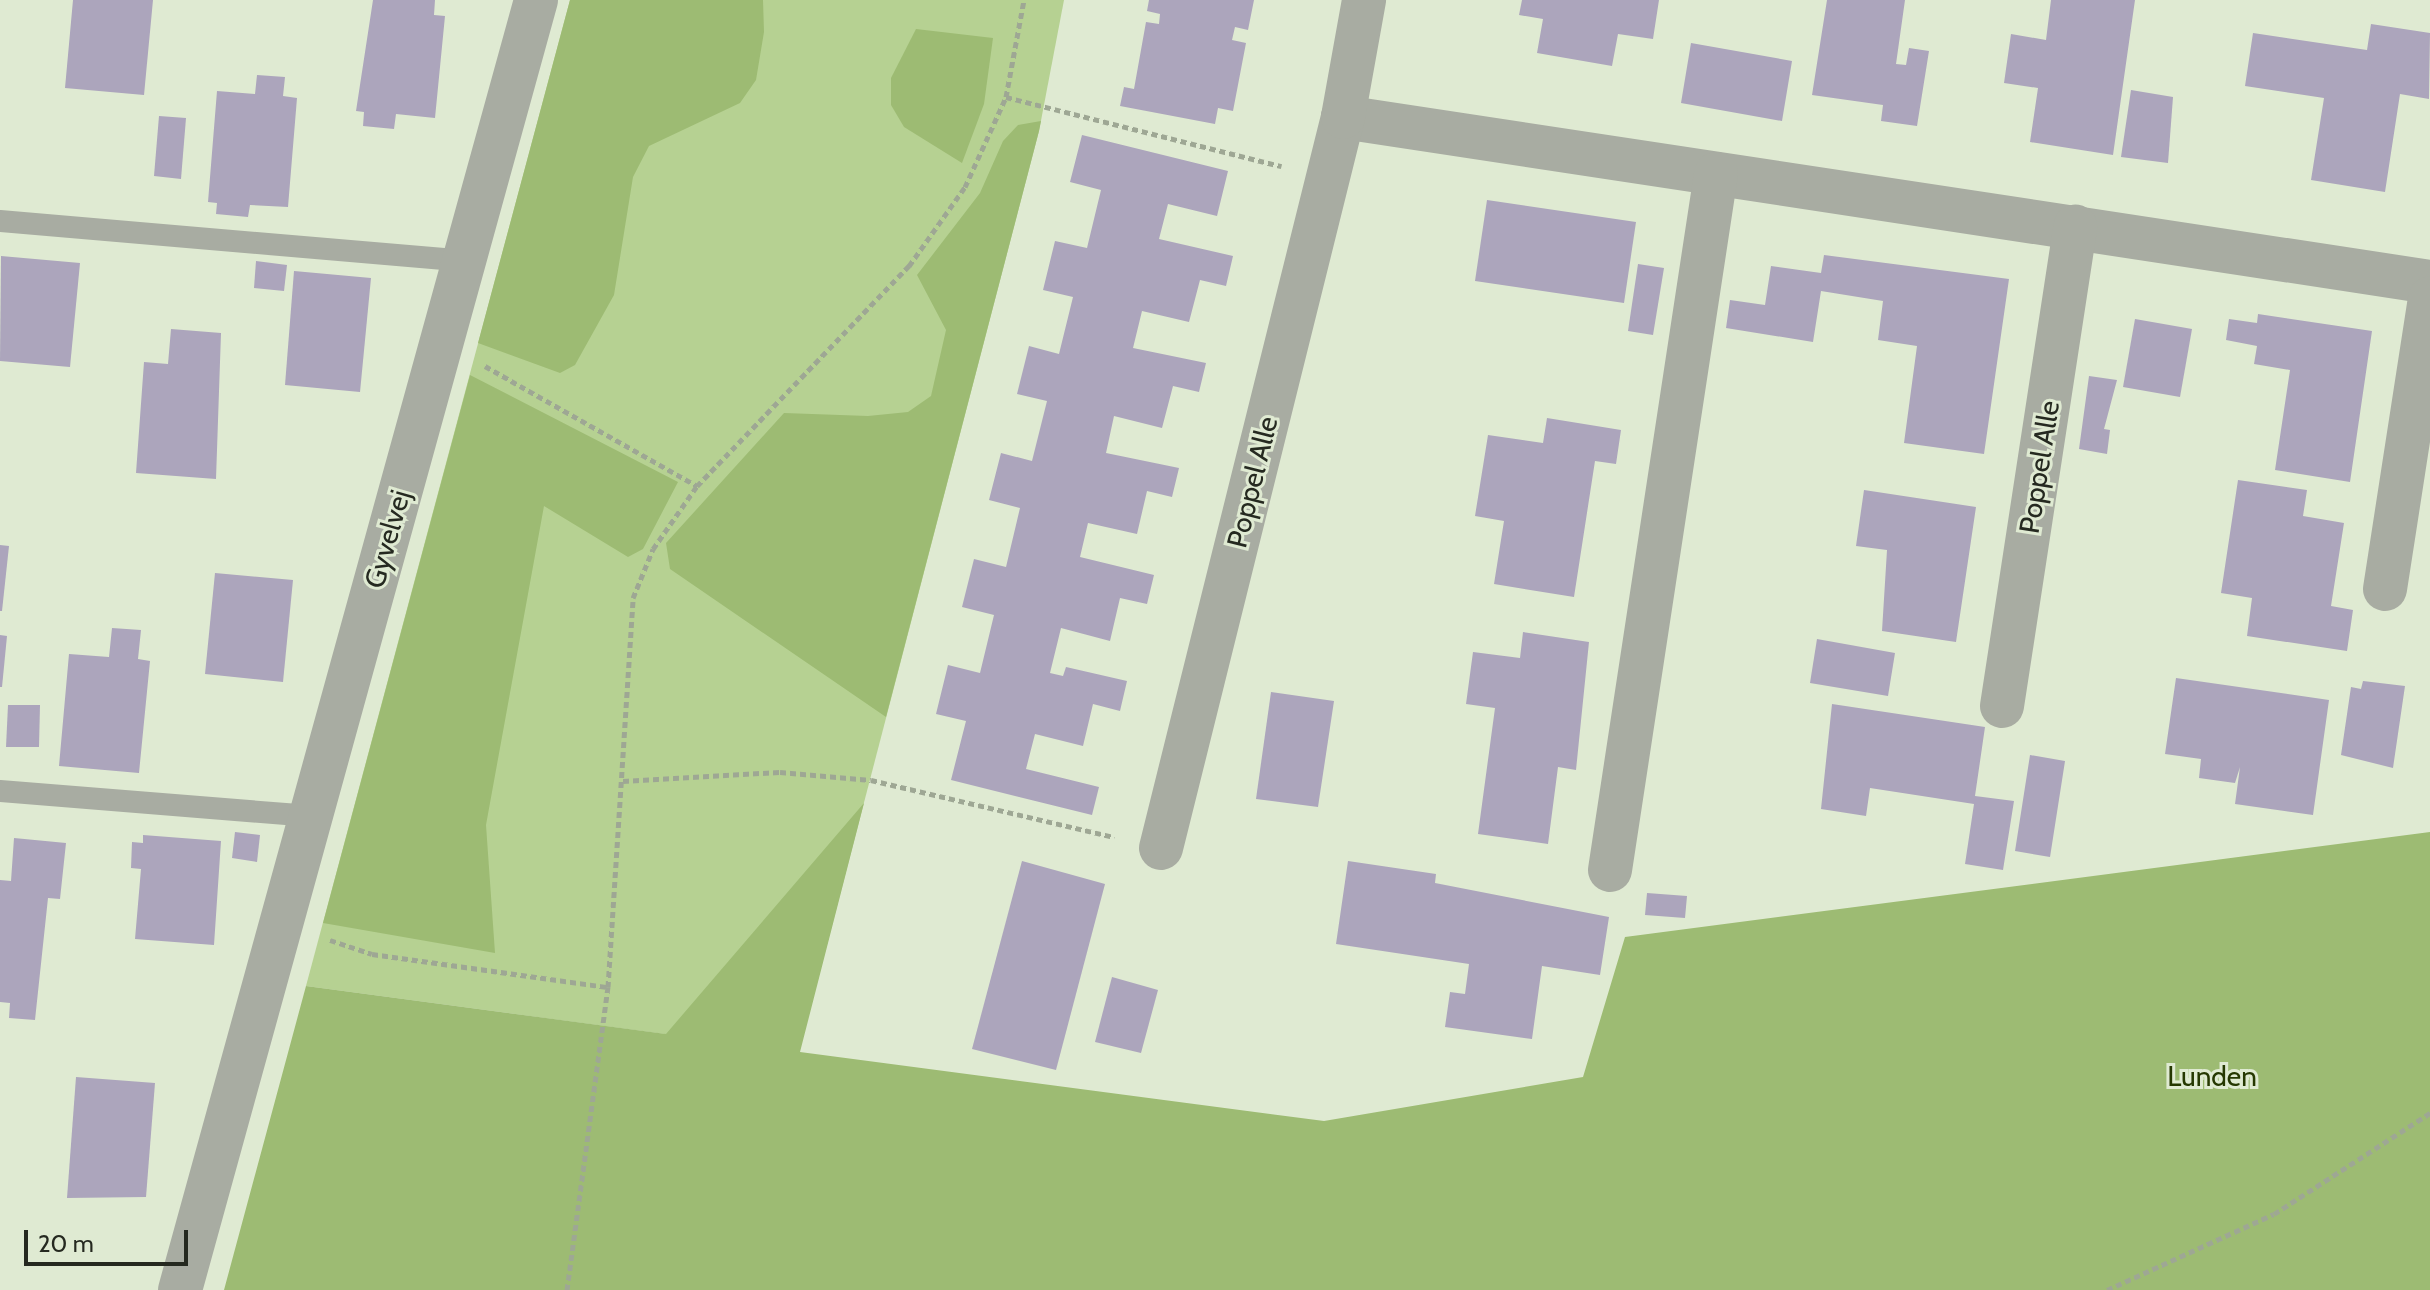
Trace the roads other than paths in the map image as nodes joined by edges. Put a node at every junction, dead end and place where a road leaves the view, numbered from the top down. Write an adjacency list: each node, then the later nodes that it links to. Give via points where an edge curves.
1 (536, 0): 7 (street, Gyvelvej)
2 (1364, 0): 3 (street, Poppel Alle)
3 (1343, 117): 4 (street); 14 (street, Poppel Alle)
4 (1716, 174): 6 (street); 15 (street)
5 (0, 221): 7 (lane)
6 (2075, 227): 8 (street); 11 (street, Poppel Alle)
7 (467, 261): 13 (street, Gyvelvej)
8 (2430, 282)
9 (2430, 298): 10 (street)
10 (2385, 589)
11 (2002, 706)
12 (0, 791): 13 (lane)
13 (308, 816): 16 (street, Gyvelvej)
14 (1161, 848)
15 (1610, 870)
16 (180, 1290)

